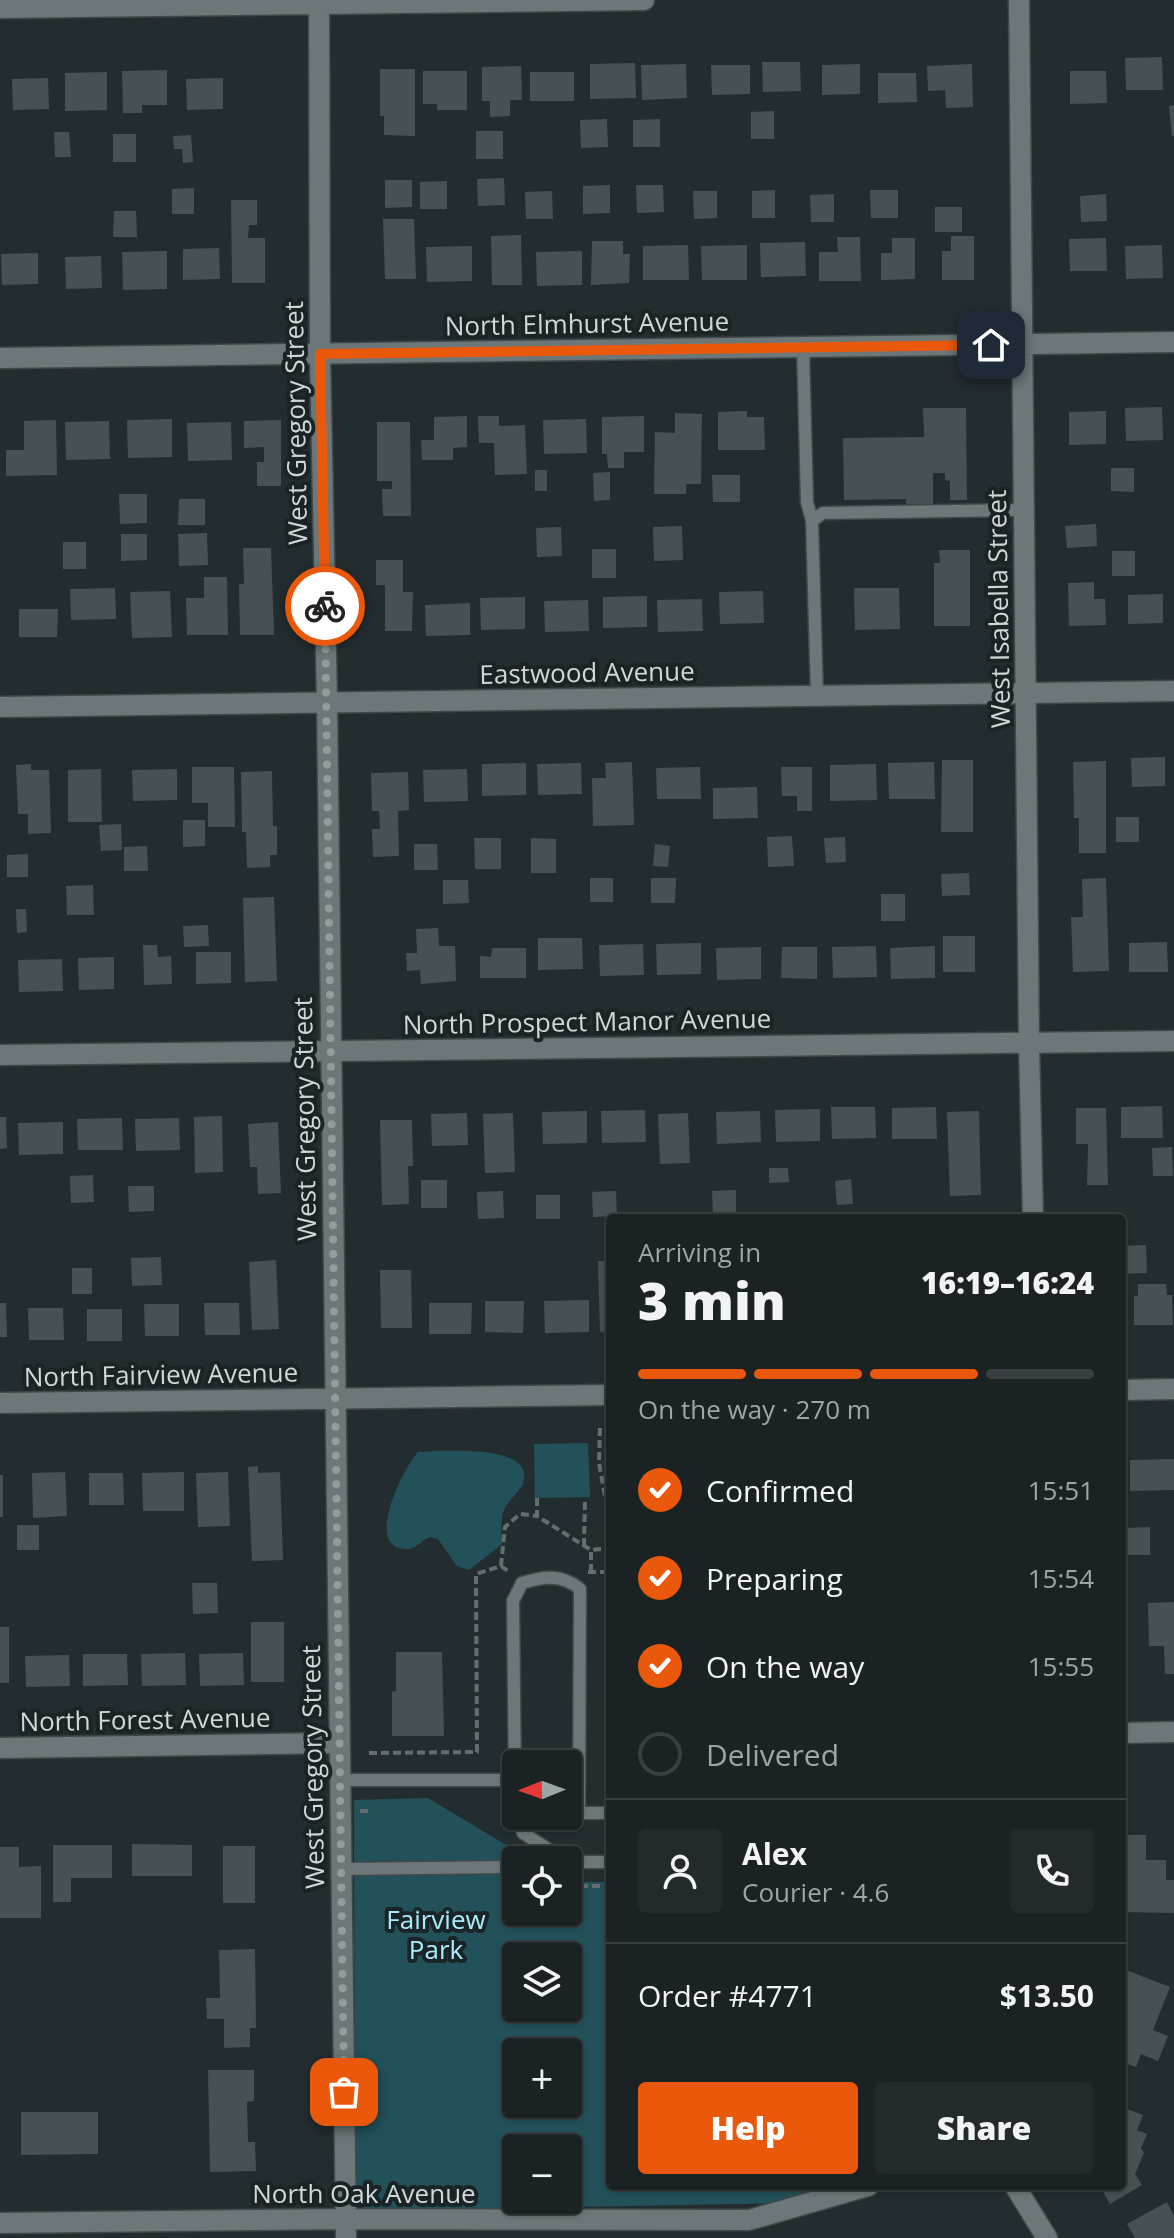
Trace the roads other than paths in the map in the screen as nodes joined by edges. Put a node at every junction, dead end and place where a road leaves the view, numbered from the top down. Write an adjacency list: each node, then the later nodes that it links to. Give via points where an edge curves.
1 (644, 0): 3 (street)
2 (1019, 0): 6 (street, West Isabella Street)
3 (319, 2): 4 (street); 8 (street, West Gregory Street)
4 (0, 8)
5 (1174, 342): 6 (street, North Elmhurst Avenue)
6 (1022, 344): 7 (street, North Elmhurst Avenue); 10 (street, West Isabella Street)
7 (803, 347): 8 (street, North Elmhurst Avenue); 11 (lane, via 807,502)
8 (320, 354): 9 (street, North Elmhurst Avenue); 15 (street, West Gregory Street)
9 (0, 358)
10 (1023, 510): 11 (lane, via 823,513); 13 (street, West Isabella Street)
11 (812, 521): 14 (lane)
12 (1174, 691): 13 (street, Eastwood Avenue)
13 (1026, 694): 14 (street, Eastwood Avenue); 18 (street, West Isabella Street)
14 (817, 696): 15 (street, Eastwood Avenue)
15 (327, 702): 16 (street, Eastwood Avenue); 19 (street, West Gregory Street)
16 (0, 707)
17 (1174, 1041): 18 (street, North Prospect Manor Avenue)
18 (1029, 1043): 19 (street, North Prospect Manor Avenue); 21 (street, West Isabella Street)
19 (331, 1051): 20 (street, North Prospect Manor Avenue); 25 (street, West Gregory Street)
20 (0, 1055)
21 (1033, 1214)
22 (1174, 1389): 23 (street)
23 (1126, 1390)
24 (606, 1395): 25 (street, North Fairview Avenue)
25 (334, 1399): 26 (street, North Fairview Avenue); 29 (street, West Gregory Street)
26 (0, 1403)
27 (1174, 1732): 28 (street)
28 (1126, 1733)
29 (339, 1743): 30 (street, North Forest Avenue); 33 (street, West Gregory Street)
30 (0, 1748)
31 (515, 1750): 32 (lane, via 513,1601 522,1583 539,1578 568,1579 580,1589)
32 (576, 1750)
33 (339, 1780): 34 (lane); 42 (street, West Gregory Street)
34 (502, 1780)
35 (582, 1813): 36 (lane)
36 (606, 1813)
37 (522, 1830): 38 (lane)
38 (543, 1846)
39 (582, 1861): 40 (lane)
40 (606, 1862)
41 (502, 1867): 42 (lane)
42 (341, 1869): 46 (street, West Gregory Street)
43 (854, 2190): 46 (street, North Oak Avenue, via 749,2220)
44 (1017, 2190): 47 (street)
45 (0, 2223): 46 (street, North Oak Avenue)
46 (345, 2229)
47 (1047, 2238)

